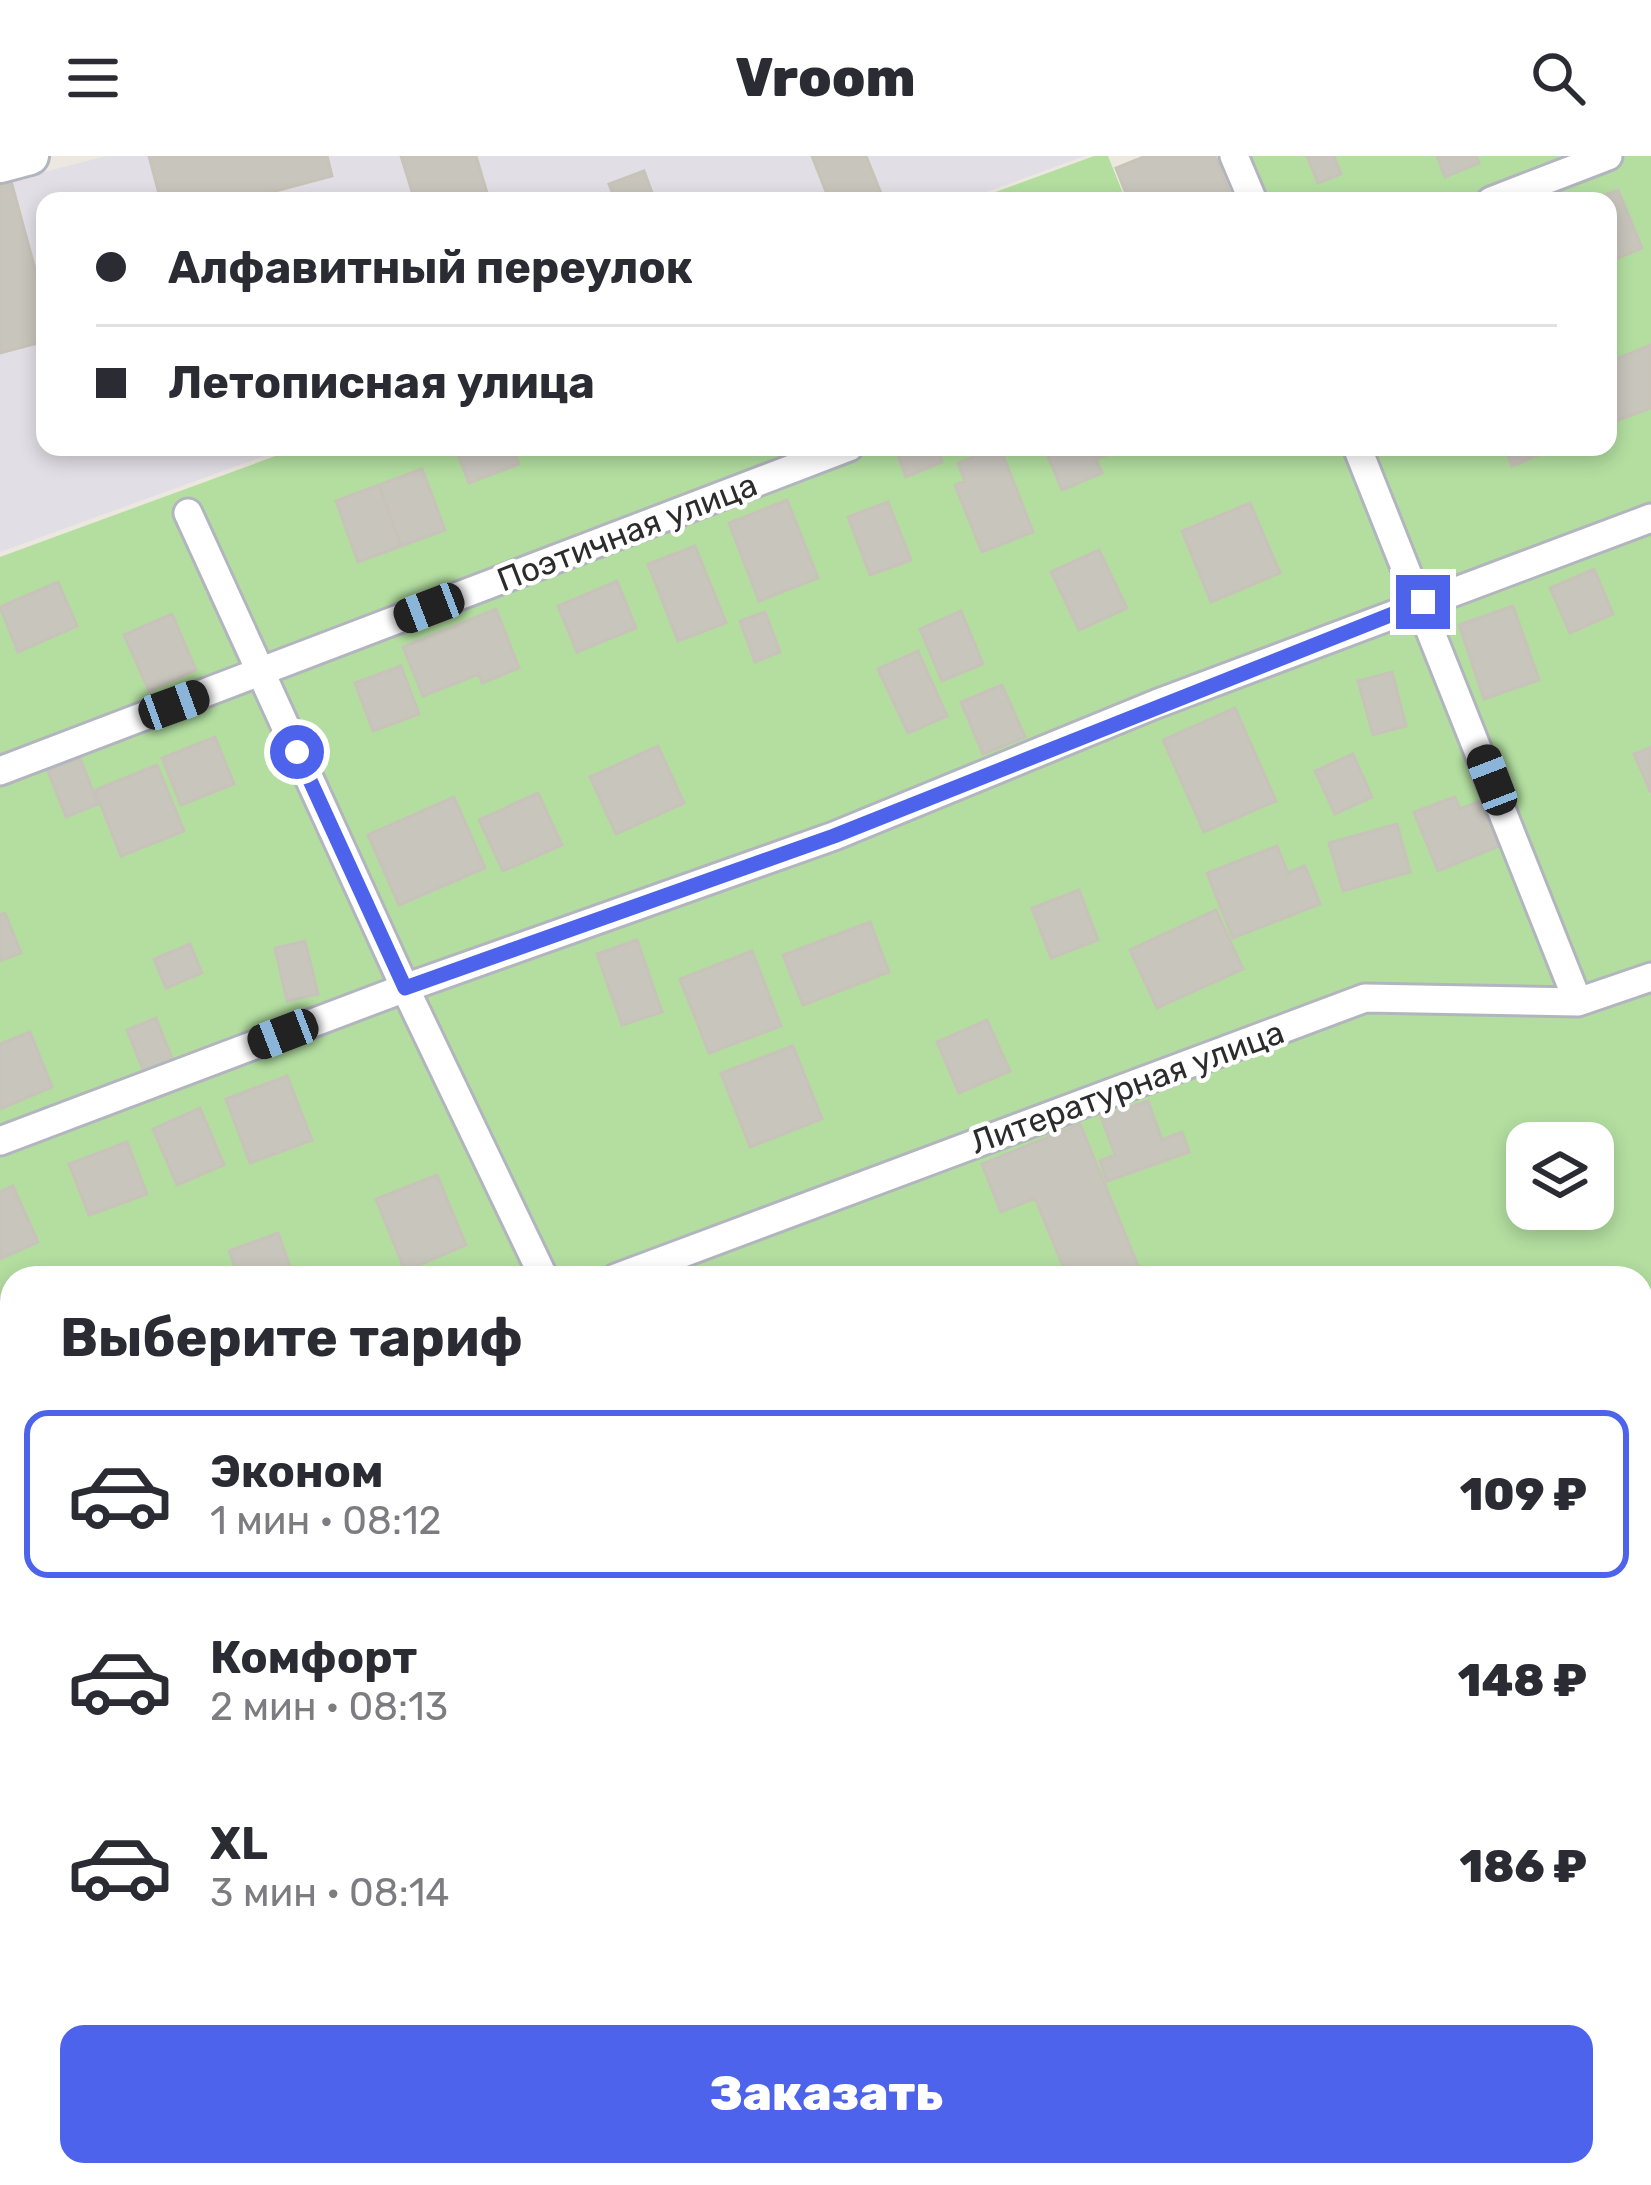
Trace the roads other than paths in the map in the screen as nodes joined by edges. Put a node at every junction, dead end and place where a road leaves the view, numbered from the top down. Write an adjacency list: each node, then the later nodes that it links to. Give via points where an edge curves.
1 (31, 156): 4 (street)
2 (1234, 156): 5 (street)
3 (1608, 156): 6 (street)
4 (0, 164)
5 (1249, 192)
6 (1514, 192)
7 (826, 456): 12 (street, Поэтичная улица)
8 (1361, 456): 11 (street)
9 (188, 513): 12 (street)
10 (1651, 518): 11 (street)
11 (1423, 602): 15 (street, via 834,836); 16 (street)
12 (261, 673): 13 (street, Поэтичная улица); 15 (street)
13 (0, 771)
14 (1651, 977): 16 (street, Литературная улица)
15 (405, 988): 17 (street); 18 (street)
16 (1578, 1002): 19 (street, Литературная улица, via 1365,998)
17 (0, 1141)
18 (538, 1266)
19 (648, 1266)

